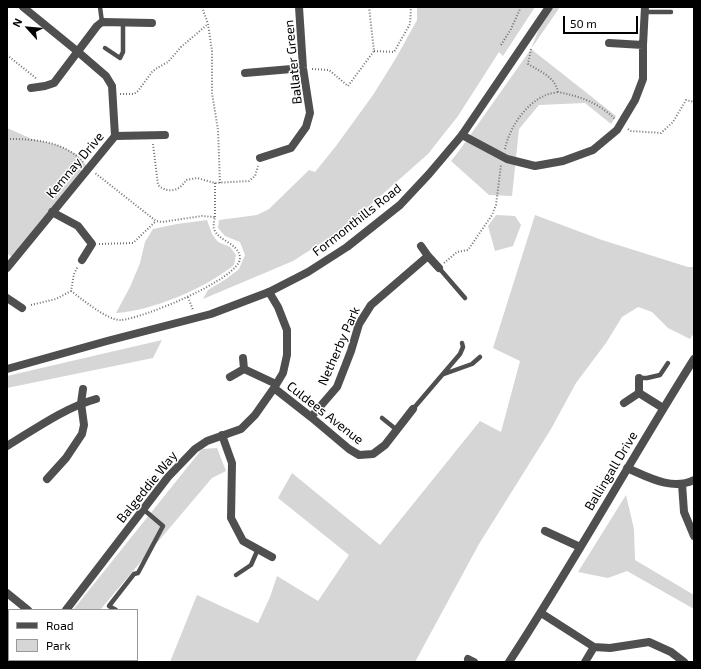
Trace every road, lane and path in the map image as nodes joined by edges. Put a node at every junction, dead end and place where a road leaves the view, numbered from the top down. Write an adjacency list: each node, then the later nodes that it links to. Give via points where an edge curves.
1 (23, 7): 19 (street, Kemnay Drive)
2 (100, 7): 11 (lane)
3 (202, 7): 14 (path)
4 (299, 7): 23 (street, Ballater Green)
5 (369, 7): 20 (path)
6 (411, 7): 20 (path, via 410,24 394,52)
7 (521, 7): 16 (path)
8 (549, 7): 33 (street, Formonthills Road)
9 (644, 9): 10 (lane); 17 (street)
10 (671, 12)
11 (102, 22): 12 (street); 19 (street)
12 (123, 23): 13 (street); 18 (lane, via 123,52 120,58)
13 (152, 23)
14 (208, 24): 28 (path, via 168,62 152,72 134,94); 40 (path)
15 (609, 43): 17 (street)
16 (500, 45)
17 (643, 45): 30 (street, via 643,79 635,100)
18 (106, 48)
19 (77, 51): 25 (street, via 54,83); 28 (street, Kemnay Drive, via 106,76 112,86)
20 (374, 51): 23 (path, via 348,86 329,70)
21 (7, 55): 25 (path)
22 (528, 64): 27 (path, via 552,79)
23 (303, 68): 24 (street); 37 (street, Ballater Green, via 310,113 306,127 291,148)
24 (245, 73)
25 (45, 86): 26 (street)
26 (31, 88)
27 (558, 92): 30 (path, via 586,99); 36 (path, via 546,94 529,106 510,133)
28 (112, 95): 34 (street, Kemnay Drive)
29 (694, 102): 30 (path, via 686,100 673,122 661,132 632,131)
30 (620, 124): 36 (street, via 617,130 593,150 563,161 535,166)
31 (152, 135): 32 (street); 34 (street); 39 (path, via 158,185 163,190 174,190 184,185 186,180 197,178)
32 (165, 135)
33 (462, 135): 36 (street); 51 (street, Formonthills Road, via 400,205 340,251 308,272)
34 (115, 136): 38 (street, Kemnay Drive)
35 (7, 140): 38 (path, via 32,139 58,145 76,154)
36 (503, 157): 49 (path, via 496,205 492,215 468,250 457,252)
37 (260, 158): 40 (path, via 255,176 249,181)
38 (89, 168): 41 (street, Kemnay Drive); 43 (path)
39 (215, 183): 40 (path); 42 (path)
40 (220, 183)
41 (52, 212): 44 (street, via 78,226); 48 (street, Kemnay Drive)
42 (215, 217): 43 (path); 52 (path, via 213,228 217,235 237,250 240,258 232,271)
43 (156, 221): 44 (path, via 133,243)
44 (92, 244): 47 (street)
45 (421, 246): 46 (street)
46 (428, 256): 49 (street); 75 (street, Netherby Park, via 371,305 359,324 337,387)
47 (82, 260): 50 (path, via 74,274)
48 (7, 268)
49 (439, 268): 54 (lane)
50 (71, 291): 52 (path, via 104,314 120,320); 55 (path, via 56,299)
51 (268, 292): 56 (street, Formonthills Road); 67 (street, Balgeddie Way, via 278,307 287,330 287,355 283,372)
52 (188, 296): 56 (path)
53 (7, 298): 55 (street)
54 (464, 298)
55 (22, 308)
56 (196, 318): 62 (street, Formonthills Road)
57 (462, 343): 64 (lane, via 460,354)
58 (480, 357): 64 (lane, via 472,364)
59 (243, 358): 63 (street)
60 (694, 360): 73 (street, Ballingall Drive)
61 (668, 363): 66 (lane, via 660,375)
62 (7, 369)
63 (244, 369): 65 (street); 67 (street, Culdees Avenue)
64 (442, 375): 74 (lane)
65 (230, 377)
66 (639, 378): 69 (street)
67 (275, 386): 75 (street, Culdees Avenue); 78 (street, Balgeddie Way, via 255,415 241,429)
68 (83, 389): 71 (street)
69 (639, 393): 72 (street); 73 (street)
70 (96, 399): 71 (street)
71 (81, 403): 79 (street); 81 (street, via 84,425 82,434 66,458)
72 (624, 403)
73 (663, 408): 80 (street, Ballingall Drive)
74 (413, 409): 77 (street, Culdees Avenue)
75 (311, 417): 77 (street, Culdees Avenue, via 359,455 373,454 386,445)
76 (382, 418): 77 (lane)
77 (397, 430)
78 (222, 435): 84 (street, Balgeddie Way, via 195,449 168,477); 88 (street, via 232,463 231,518 243,541)
79 (7, 446)
80 (627, 468): 83 (street, via 654,480); 87 (street, Ballingall Drive)
81 (47, 479)
82 (694, 480): 83 (street)
83 (682, 484): 86 (street, via 684,512)
84 (144, 509): 92 (lane, via 163,526 138,573 134,574); 94 (street, Balgeddie Way)
85 (545, 531): 87 (street)
86 (694, 536)
87 (580, 547): 95 (street, Ballingall Drive)
88 (258, 549): 89 (street); 90 (lane, via 251,565)
89 (272, 557)
90 (236, 575)
91 (7, 593): 93 (street)
92 (107, 608)
93 (27, 609)
94 (67, 609)
95 (541, 613): 96 (street); 97 (street, Ballingall Drive)
96 (594, 647): 98 (street); 99 (street, via 610,648 649,642 671,652)
97 (509, 662)
98 (585, 662)
99 (684, 662)

